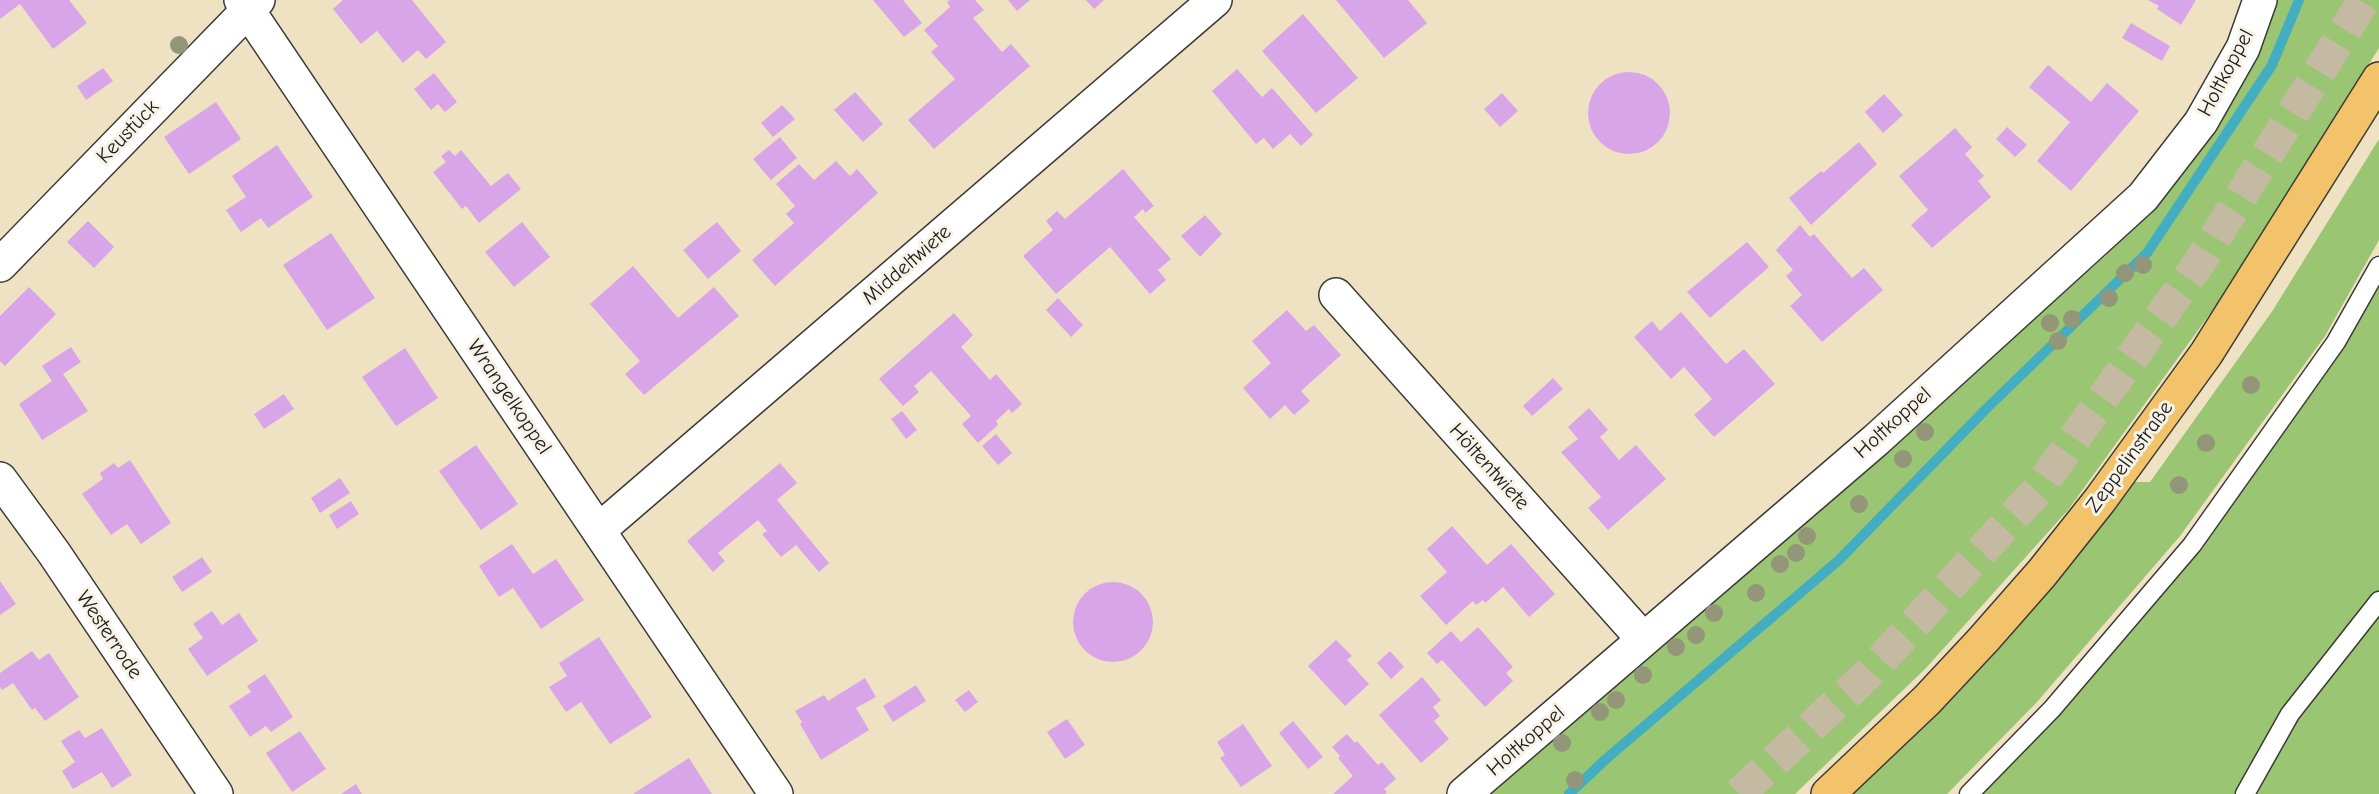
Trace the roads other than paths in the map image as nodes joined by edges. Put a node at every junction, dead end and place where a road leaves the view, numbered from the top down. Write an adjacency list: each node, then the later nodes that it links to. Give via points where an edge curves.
1 (1215, 0): 9 (street, Middeltwiete)
2 (2260, 0): 11 (street, Holtkoppel, via 2243,48 2201,122 2143,197 1876,440)
3 (249, 3): 5 (street, Keustück); 9 (street, Wrangelkoppel)
4 (2379, 79): 15 (highway, Zeppelinstraße, via 2206,354 2100,500 1984,639 1927,700)
5 (0, 265)
6 (2379, 266): 16 (lane, via 2336,342 2192,544 2052,710)
7 (1336, 295): 11 (street, Höltentwiete)
8 (0, 479): 12 (street, Westerrode)
9 (599, 530): 13 (street, Wrangelkoppel)
10 (2379, 602): 17 (lane, via 2290,714)
11 (1643, 639): 14 (street, Holtkoppel)
12 (216, 794)
13 (776, 794)
14 (1464, 794)
15 (1828, 794)
16 (1969, 794)
17 (2246, 794)

